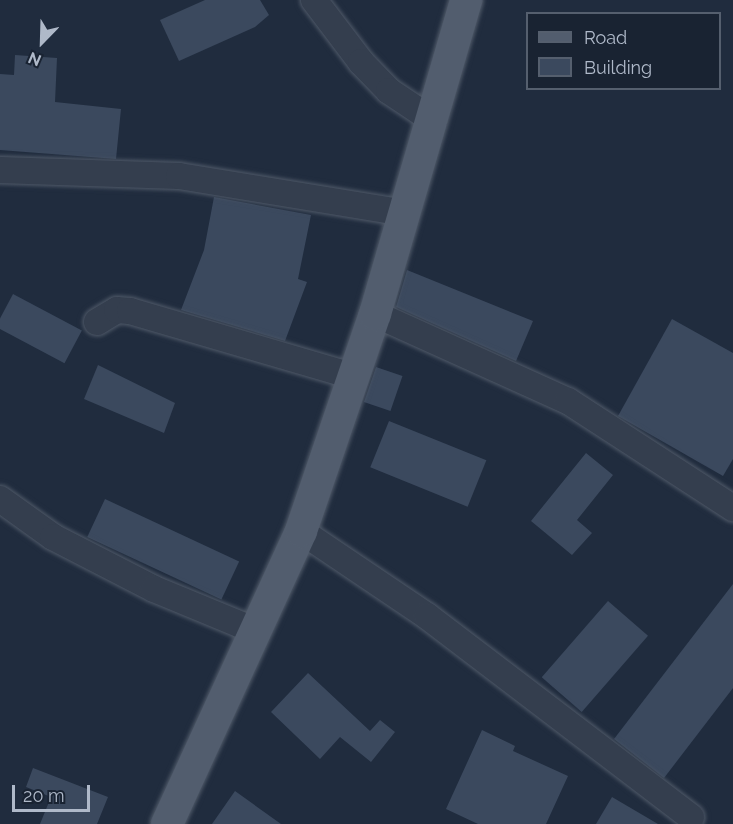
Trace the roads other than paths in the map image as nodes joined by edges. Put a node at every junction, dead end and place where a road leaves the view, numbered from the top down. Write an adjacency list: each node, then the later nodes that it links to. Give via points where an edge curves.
1 (314, 0): 3 (street, via 361,62 389,90)
2 (466, 0): 3 (main road)
3 (434, 121): 5 (main road)
4 (0, 170): 5 (street, via 179,176)
5 (406, 213): 6 (main road)
6 (375, 314): 8 (main road); 10 (street, via 568,401)
7 (97, 322): 8 (street, via 117,310 130,311)
8 (353, 376): 11 (main road)
9 (0, 500): 12 (street, via 53,537 144,584)
10 (733, 508)
11 (302, 531): 12 (main road); 13 (street, via 427,616)
12 (256, 631): 14 (main road)
13 (691, 817)
14 (167, 824)

